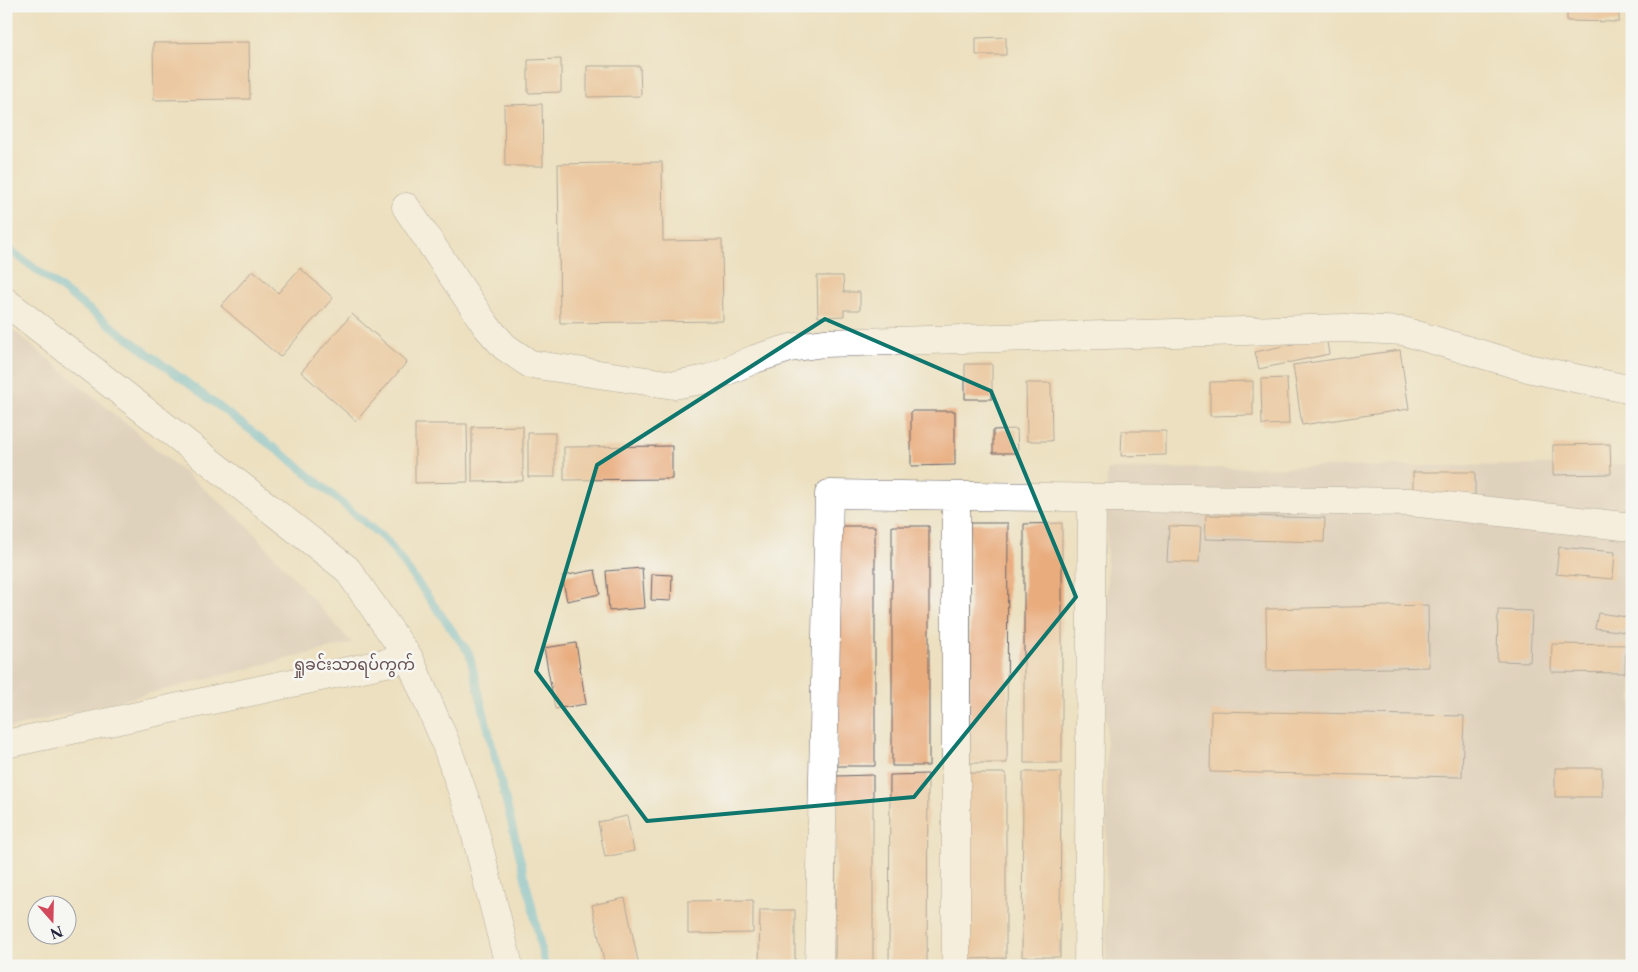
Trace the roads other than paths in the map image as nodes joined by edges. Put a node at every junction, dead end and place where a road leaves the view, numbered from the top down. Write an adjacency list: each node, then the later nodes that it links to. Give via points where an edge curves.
1 (406, 207): 3 (street, via 487,326 505,347 530,364 539,366 674,385 708,379 790,348 824,343 1345,328 1403,331 1532,369)
2 (6, 302): 7 (street, via 347,569)
3 (1632, 390)
4 (956, 496): 5 (street); 10 (street, via 829,494); 11 (street)
5 (1092, 498): 6 (street, via 1411,502); 12 (street)
6 (1632, 526)
7 (409, 658): 8 (street); 9 (street, via 444,739 471,816)
8 (6, 744)
9 (509, 966)
10 (819, 966)
11 (956, 966)
12 (1088, 966)

